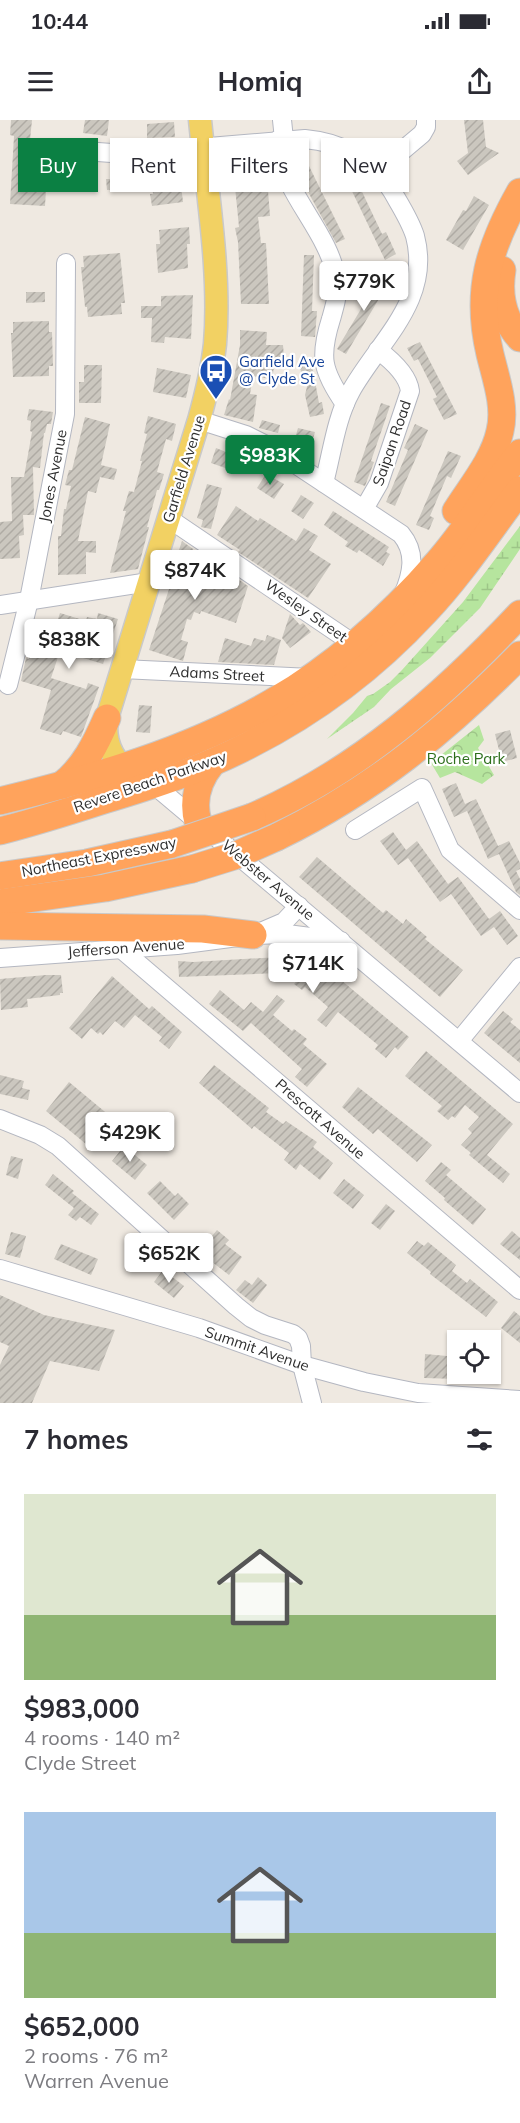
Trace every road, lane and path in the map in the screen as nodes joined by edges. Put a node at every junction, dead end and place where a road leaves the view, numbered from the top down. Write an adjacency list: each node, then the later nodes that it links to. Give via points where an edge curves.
1 (200, 120): 7 (main road, Garfield Avenue)
2 (282, 120): 4 (street)
3 (426, 120): 5 (street, via 422,134)
4 (281, 138)
5 (409, 145)
6 (209, 146): 7 (street)
7 (203, 147): 8 (street, via 125,154); 17 (main road, Garfield Avenue, via 216,306 209,386)
8 (98, 152)
9 (295, 192): 16 (street, via 335,272 336,300 323,359 330,382)
10 (392, 192): 15 (street, via 415,235 417,256 408,304)
11 (520, 192): 25 (highway, via 495,241 484,291 486,332 502,408 499,438)
12 (520, 224): 14 (highway, via 505,258 500,292 504,314)
13 (66, 263): 24 (street, Jones Avenue, via 65,414)
14 (520, 338)
15 (378, 350): 16 (street); 21 (street, Saipan Road, via 406,379 410,391 379,483)
16 (345, 404): 19 (street)
17 (200, 420): 19 (street, via 261,442); 22 (main road, Garfield Avenue)
18 (520, 453): 25 (highway, Revere Beach Parkway, via 447,552)
19 (324, 483): 21 (street)
20 (520, 490): 36 (highway, Revere Beach Parkway, via 453,580 384,652 306,712)
21 (364, 509): 25 (street, via 401,534 409,546 412,567)
22 (168, 518): 23 (main road, Garfield Avenue); 28 (street, Wesley Street)
23 (149, 582): 24 (street); 31 (main road, Garfield Avenue)
24 (29, 600): 26 (street); 33 (street, Jones Avenue)
25 (400, 602): 28 (highway, Revere Beach Parkway)
26 (0, 605)
27 (520, 614): 44 (highway, Northeast Expressway, bridge, via 450,684 384,741 291,799 252,817 172,844)
28 (354, 644): 32 (highway, Revere Beach Parkway)
29 (520, 655): 34 (highway, Northeast Expressway)
30 (520, 668): 34 (highway)
31 (122, 669): 32 (street, Adams Street); 35 (main road, Garfield Avenue)
32 (311, 678): 37 (highway, Revere Beach Parkway, via 238,721)
33 (8, 685)
34 (484, 690): 45 (highway, Northeast Expressway, bridge, via 427,742 374,782 336,807 234,856 105,888)
35 (109, 711): 37 (main road, Garfield Avenue, via 108,744); 39 (highway, via 87,758)
36 (212, 763): 38 (highway, Revere Beach Parkway); 41 (highway, via 198,786)
37 (130, 765): 38 (main road, Garfield Avenue); 39 (highway, Revere Beach Parkway)
38 (153, 784): 41 (street, Webster Avenue); 43 (highway, Revere Beach Parkway)
39 (62, 785): 40 (highway, Revere Beach Parkway)
40 (0, 801)
41 (198, 822): 46 (street, Webster Avenue)
42 (355, 830): 47 (street, via 422,788 450,850)
43 (0, 831)
44 (0, 876)
45 (0, 903)
46 (299, 906): 49 (street, Jefferson Avenue, via 284,922); 50 (street, Webster Avenue)
47 (520, 910)
48 (0, 926): 49 (highway, via 203,929)
49 (253, 935): 50 (street, Jefferson Avenue, via 287,934); 51 (street, Jefferson Avenue)
50 (341, 941): 54 (street, Webster Avenue)
51 (120, 948): 52 (street, Jefferson Avenue); 58 (street, Prescott Avenue)
52 (0, 958)
53 (520, 967): 54 (street)
54 (459, 1041): 55 (street, Webster Avenue)
55 (520, 1093)
56 (0, 1119): 59 (street, via 40,1134 58,1146 236,1306 258,1321 298,1338)
57 (0, 1269): 59 (street, Summit Avenue, via 199,1328)
58 (520, 1290)
59 (302, 1365): 60 (street, Summit Avenue, via 418,1393); 61 (street)
60 (520, 1400)
61 (312, 1403)

